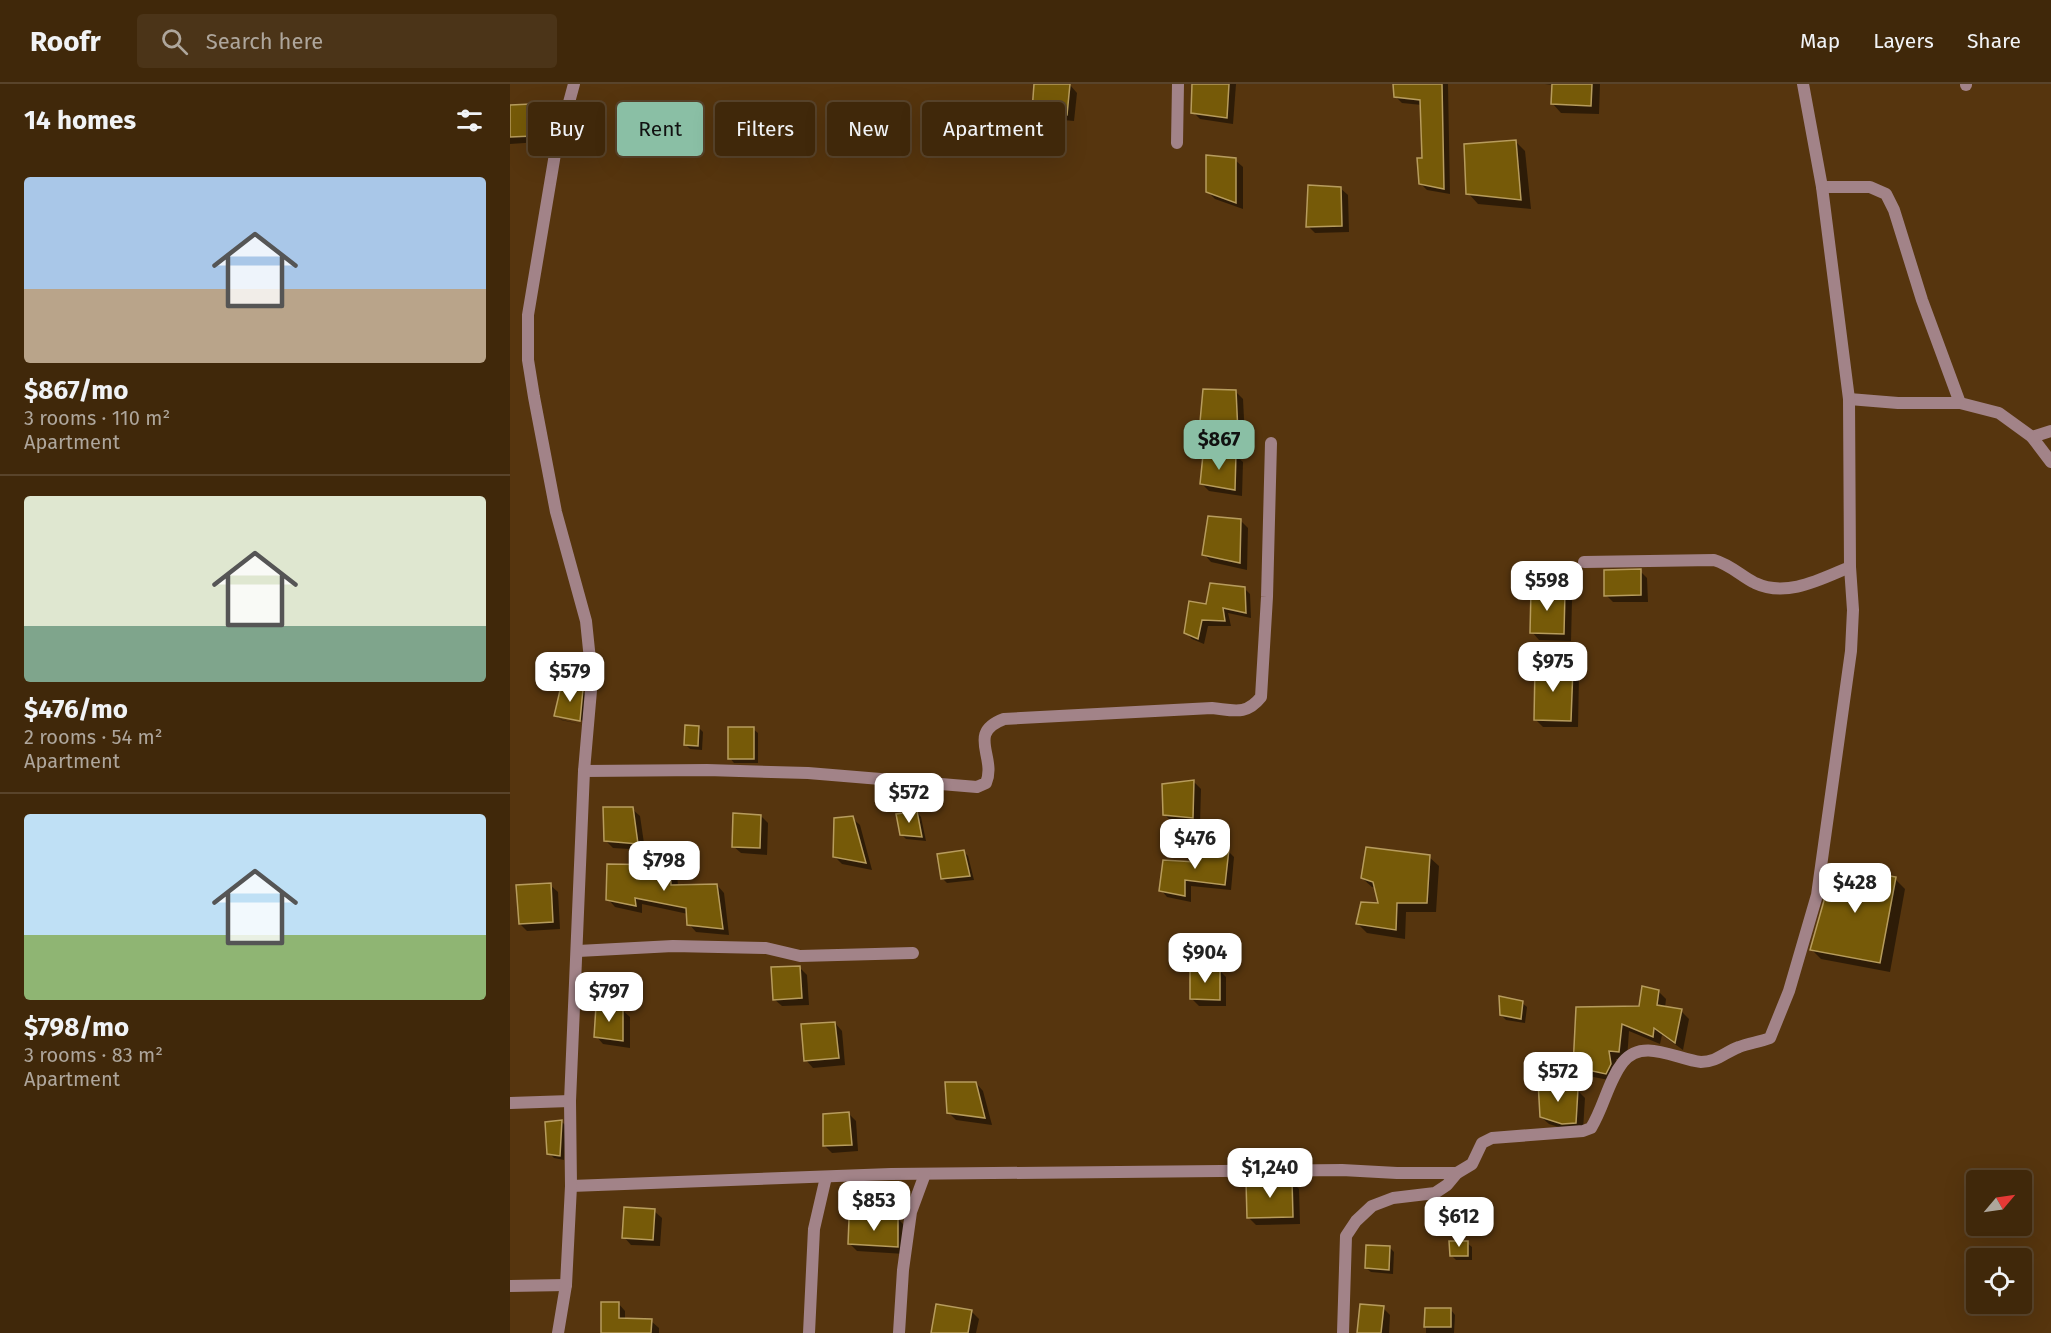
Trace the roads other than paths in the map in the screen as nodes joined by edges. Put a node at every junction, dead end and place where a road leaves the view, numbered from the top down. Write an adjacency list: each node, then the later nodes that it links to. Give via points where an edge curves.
1 (574, 84): 14 (street, via 555,154 528,315 528,360 556,512 586,621 592,679)
2 (1178, 84): 4 (street)
3 (1803, 84): 5 (street)
4 (1177, 143)
5 (1822, 187): 6 (street); 7 (street, via 1870,187 1886,194)
6 (1849, 399): 7 (street); 13 (street)
7 (1960, 403): 9 (street, via 1999,413)
8 (2051, 431): 9 (street)
9 (2032, 437): 11 (street)
10 (1270, 443): 14 (street, via 1261,697 1253,707 1243,711 1212,708 1004,719 991,724 985,733 990,774 986,783 977,787 808,773)
11 (2051, 462)
12 (1584, 562): 13 (street, via 1714,560 1754,583 1784,588 1804,586)
13 (1850, 567): 19 (street, via 1851,651 1817,895 1789,991 1770,1038 1739,1047 1713,1061 1654,1051 1631,1054 1622,1062 1591,1128 1492,1138 1482,1143 1472,1164)
14 (584, 771): 15 (street)
15 (578, 951): 16 (street, via 673,946 766,948 800,956); 17 (street)
16 (913, 953)
17 (570, 1101): 18 (street); 22 (street)
18 (510, 1104)
19 (1457, 1173): 20 (street, via 1342,1170); 28 (street, via 1435,1193 1393,1198 1372,1206 1356,1221 1346,1236)
20 (925, 1174): 21 (street); 27 (street, via 911,1212)
21 (826, 1177): 22 (street); 26 (street, via 814,1229)
22 (571, 1186): 23 (street)
23 (566, 1285): 24 (street); 25 (street)
24 (510, 1286)
25 (558, 1333)
26 (809, 1333)
27 (899, 1333)
28 (1343, 1333)

